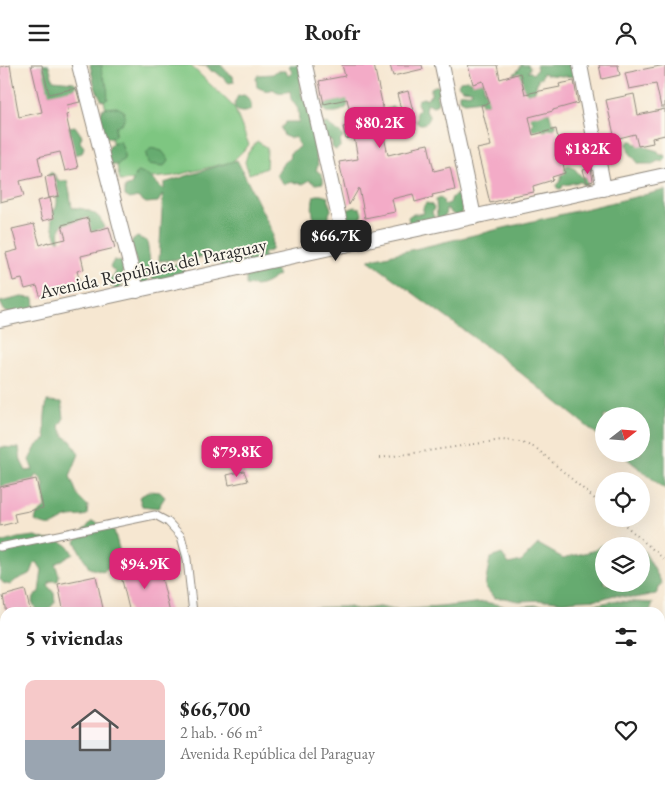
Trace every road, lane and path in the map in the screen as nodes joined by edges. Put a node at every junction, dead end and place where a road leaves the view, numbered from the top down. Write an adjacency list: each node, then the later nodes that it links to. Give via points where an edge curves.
1 (79, 65): 9 (street)
2 (305, 65): 8 (street)
3 (442, 65): 7 (street)
4 (580, 65): 6 (street)
5 (665, 175): 6 (street, Avenida República del Paraguay)
6 (604, 189): 7 (street, Avenida República del Paraguay)
7 (474, 217): 8 (street, Avenida República del Paraguay)
8 (345, 245): 9 (street, Avenida República del Paraguay)
9 (137, 291): 10 (street, Avenida República del Paraguay)
10 (0, 320)
11 (380, 458): 12 (path, via 502,440 520,442 536,448)
12 (595, 499)
13 (627, 527): 15 (path)
14 (0, 547): 16 (lane, via 154,515 168,522 181,536)
15 (665, 560)
16 (192, 607)

